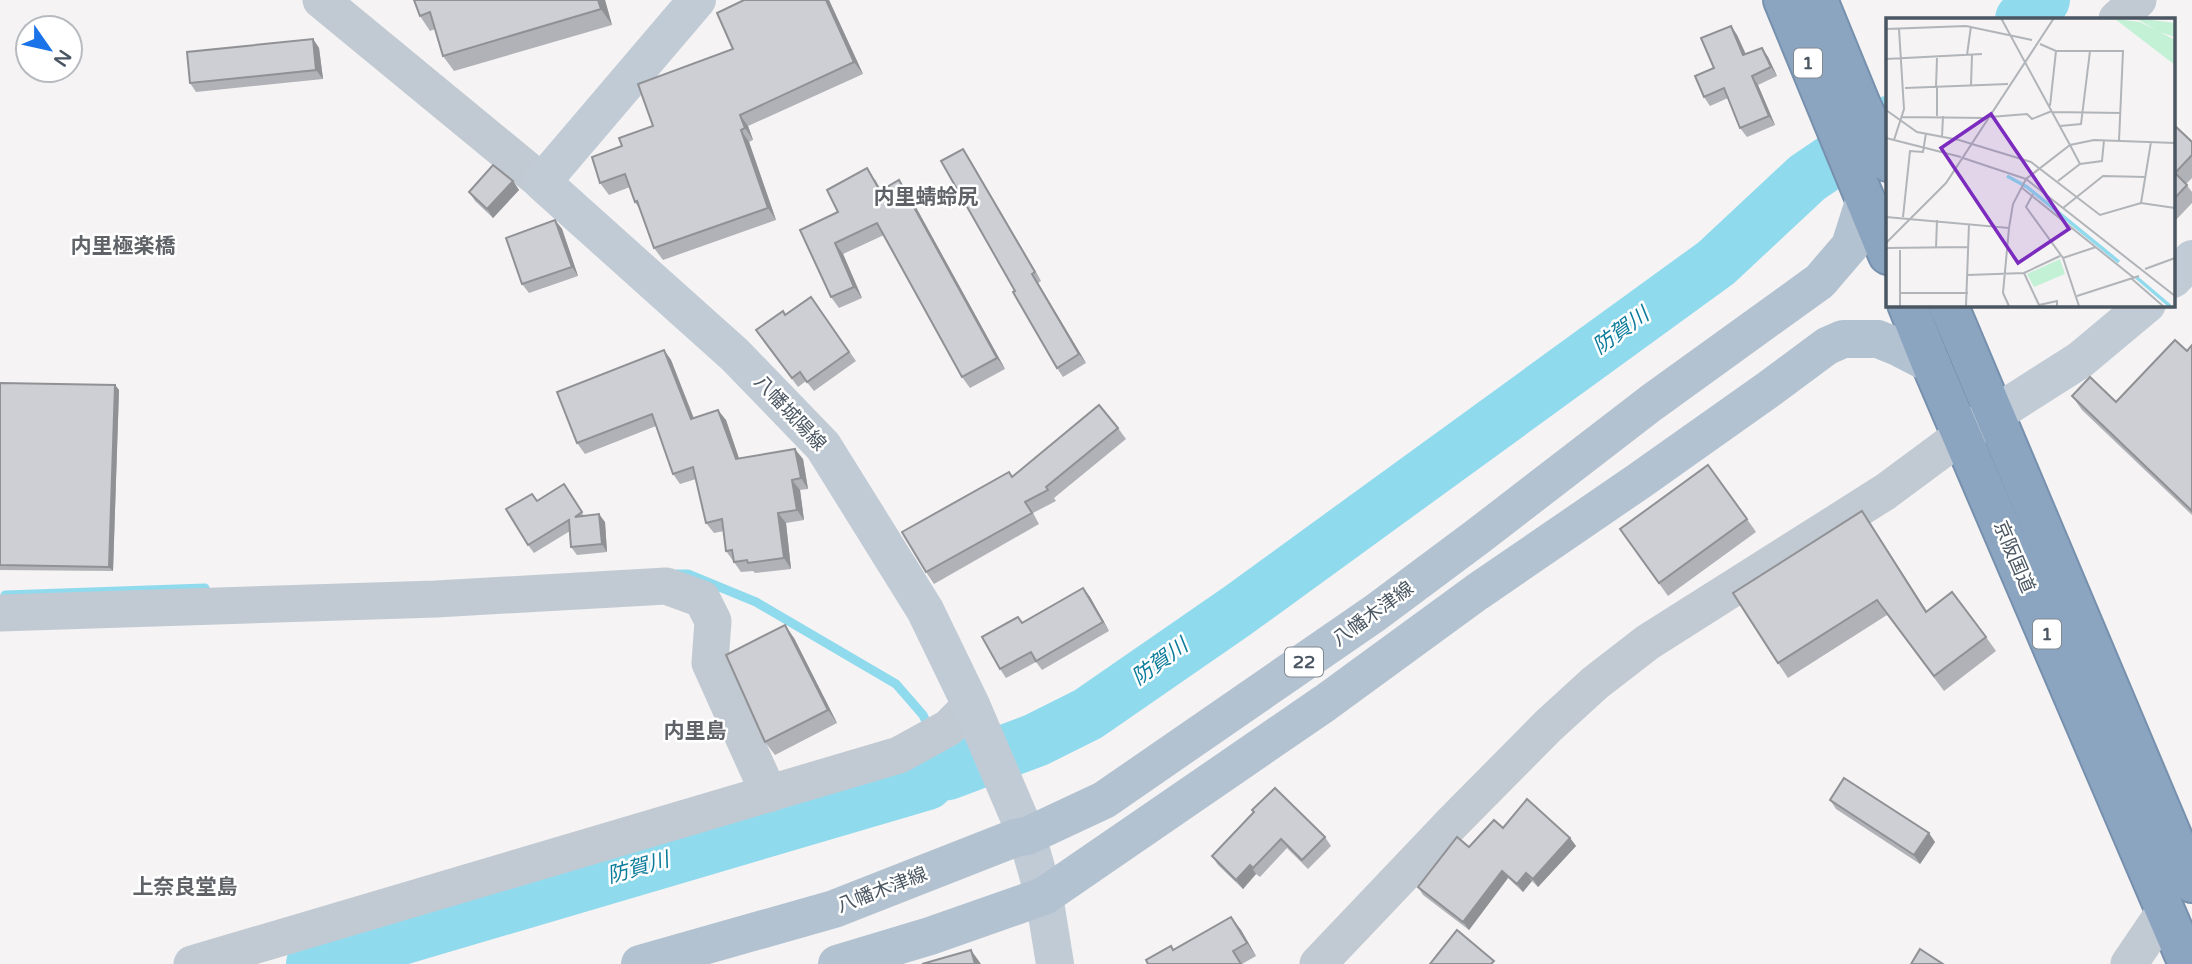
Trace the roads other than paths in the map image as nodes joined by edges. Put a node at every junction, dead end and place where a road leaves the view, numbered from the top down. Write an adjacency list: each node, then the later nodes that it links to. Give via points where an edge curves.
1 (321, 0): 9 (street)
2 (697, 0): 9 (main road)
3 (1783, 0): 7 (highway, 1)
4 (1818, 0): 7 (highway, 1)
5 (2138, 0): 6 (street)
6 (2118, 18)
7 (1847, 116): 8 (highway, 1); 10 (highway, 1)
8 (1886, 160)
9 (542, 182): 20 (main road, 八幡城陽線, via 735,355 823,446 925,610)
10 (1863, 195): 11 (highway, 1); 22 (main road, 八幡木津線 / 22, via 1850,246 1820,281 1365,620 1104,800)
11 (1886, 250)
12 (2192, 259): 13 (main road)
13 (2174, 278)
14 (1908, 306): 17 (highway, 京阪国道 / 1)
15 (1948, 306): 18 (highway, 京阪国道 / 1)
16 (2145, 306): 18 (main road, via 2080,360)
17 (1931, 364): 18 (highway, 京阪国道 / 1); 24 (main road, 22, via 1878,339 1843,339 1827,346 1325,703)
18 (1978, 425): 23 (highway, 京阪国道 / 1); 25 (highway, 京阪国道 / 1); 30 (street, via 1885,492 1648,642 1595,683 1453,822)
19 (0, 613): 21 (street, via 436,599 666,586 702,599 713,621 710,663)
20 (971, 705): 21 (street, via 948,728 899,755); 22 (main road, 八幡城陽線)
21 (769, 794): 26 (street)
22 (1027, 836): 24 (main road, 八幡城陽線); 27 (main road, 八幡木津線 / 22, via 834,909)
23 (2189, 865)
24 (1044, 896): 28 (main road, 22); 29 (main road, 八幡城陽線)
25 (2165, 911): 31 (street); 32 (highway, 京阪国道 / 1)
26 (192, 964)
27 (640, 964)
28 (837, 964)
29 (1055, 964)
30 (1318, 964)
31 (2129, 964)
32 (2188, 964)

